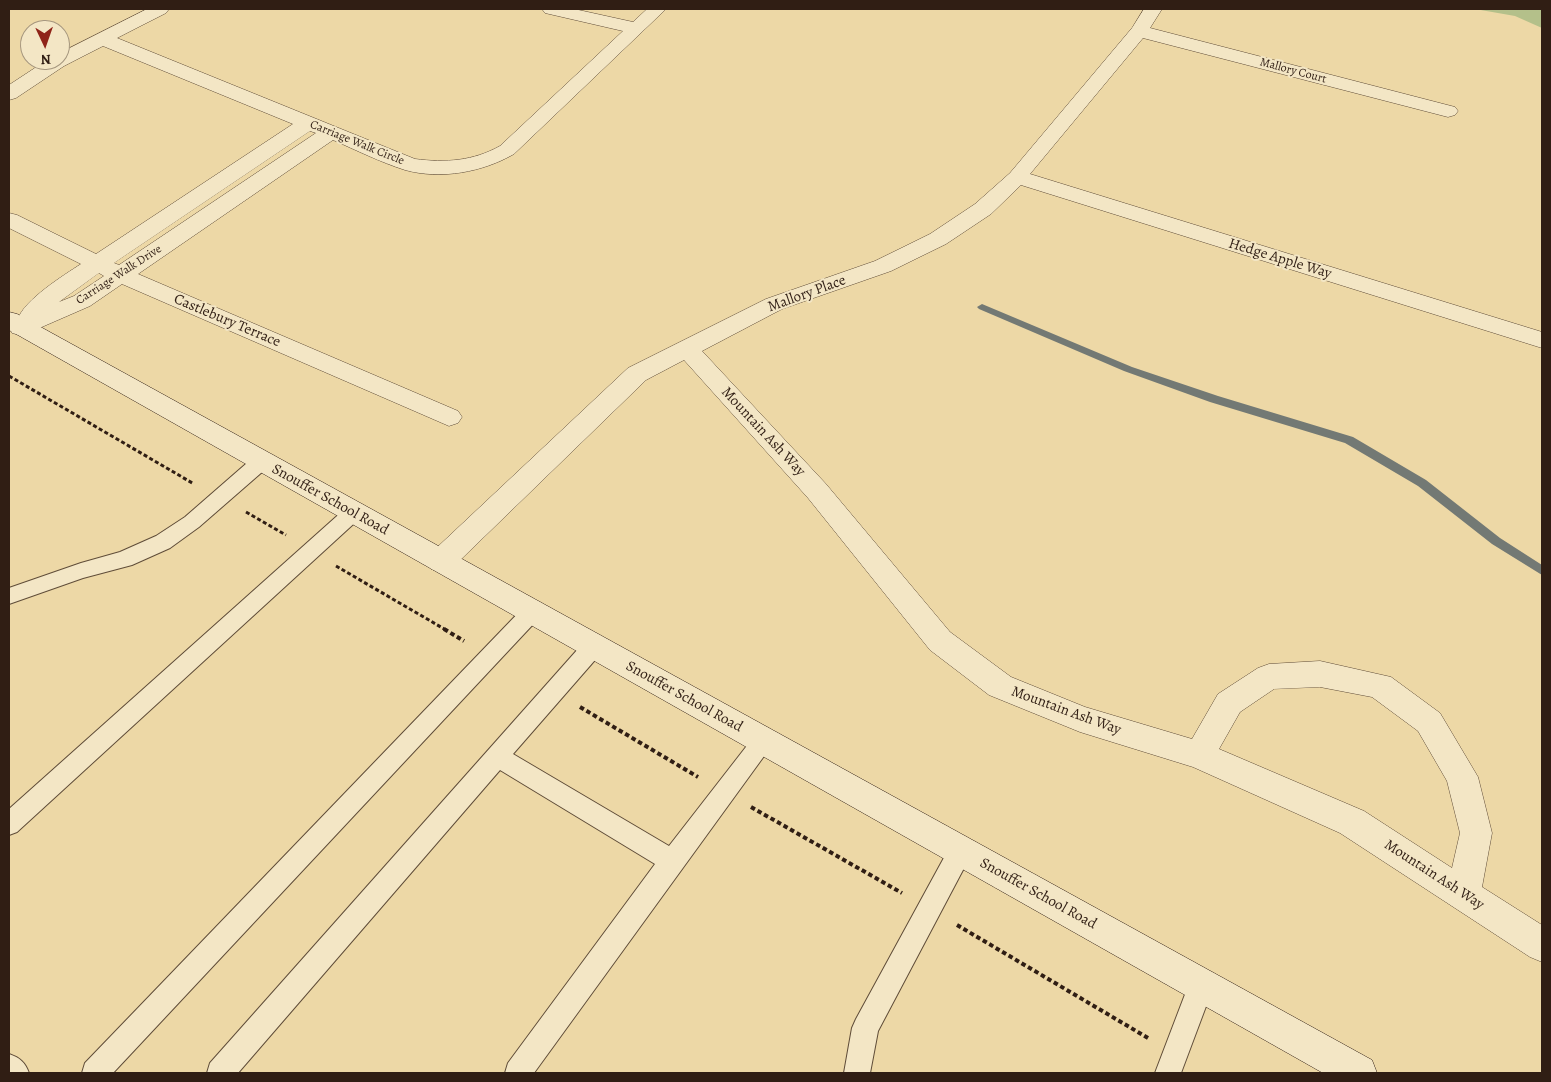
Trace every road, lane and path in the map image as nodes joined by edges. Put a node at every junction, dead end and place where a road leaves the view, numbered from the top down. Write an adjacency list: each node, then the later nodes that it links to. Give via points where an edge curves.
1 (160, 9): 7 (street)
2 (551, 9): 5 (street)
3 (657, 9): 5 (street, Carriage Walk Circle)
4 (1153, 9): 6 (street, Mallory Place)
5 (636, 28): 11 (street, Carriage Walk Circle, via 495,158 476,164 431,168 411,165)
6 (1139, 31): 9 (street, Mallory Court); 12 (street, Mallory Place)
7 (102, 38): 8 (street, via 57,62); 10 (street, Carriage Walk Circle)
8 (9, 94)
9 (1448, 111)
10 (308, 123): 11 (street, Carriage Walk Circle); 14 (street, Carriage Walk Drive)
11 (330, 133): 15 (street, Carriage Walk Drive)
12 (1018, 177): 17 (street, Hedge Apple Way); 18 (street, Mallory Place, via 983,209 938,239 883,266 774,304)
13 (9, 220): 14 (street, Castlebury Terrace)
14 (98, 263): 15 (street, Castlebury Terrace); 16 (street, Carriage Walk Drive, via 56,290)
15 (121, 276): 16 (street, Carriage Walk Drive, via 82,301); 20 (street, Castlebury Terrace)
16 (15, 324): 21 (street, Snouffer School Road)
17 (1542, 340)
18 (686, 348): 25 (street, Mallory Place, via 637,374); 32 (street, Mountain Ash Way, via 817,492 940,641 1000,686 1080,719)
19 (9, 376): 22 (path)
20 (449, 417)
21 (262, 461): 22 (lane); 23 (street, Snouffer School Road)
22 (220, 498): 24 (path); 26 (lane, via 163,542 124,559)
23 (353, 513): 24 (lane); 25 (street, Snouffer School Road)
24 (311, 551): 29 (path); 35 (lane)
25 (441, 561): 27 (street, Snouffer School Road)
26 (9, 596)
27 (532, 612): 28 (street, Snouffer School Road); 29 (lane)
28 (594, 646): 30 (lane); 31 (street, Snouffer School Road)
29 (490, 655): 45 (lane)
30 (554, 692): 33 (lane); 34 (path)
31 (764, 741): 34 (lane); 36 (street, Snouffer School Road)
32 (1199, 755): 38 (street, Mountain Ash Way, via 1352,822); 38 (street, via 1229,703 1269,677 1320,674 1380,686 1429,722 1462,777 1476,833)
33 (497, 756): 37 (lane); 46 (lane)
34 (725, 792): 37 (lane); 39 (path)
35 (9, 824)
36 (961, 851): 39 (lane); 41 (street, Snouffer School Road)
37 (672, 861): 47 (lane)
38 (1464, 894): 40 (street, Mountain Ash Way)
39 (930, 910): 42 (path); 48 (lane, via 865,1028)
40 (1542, 945)
41 (1201, 985): 42 (lane); 49 (street, Snouffer School Road)
42 (1172, 1064)
43 (9, 1067): 44 (lane)
44 (16, 1073)
45 (96, 1073)
46 (220, 1073)
47 (518, 1073)
48 (857, 1073)
49 (1359, 1073)

